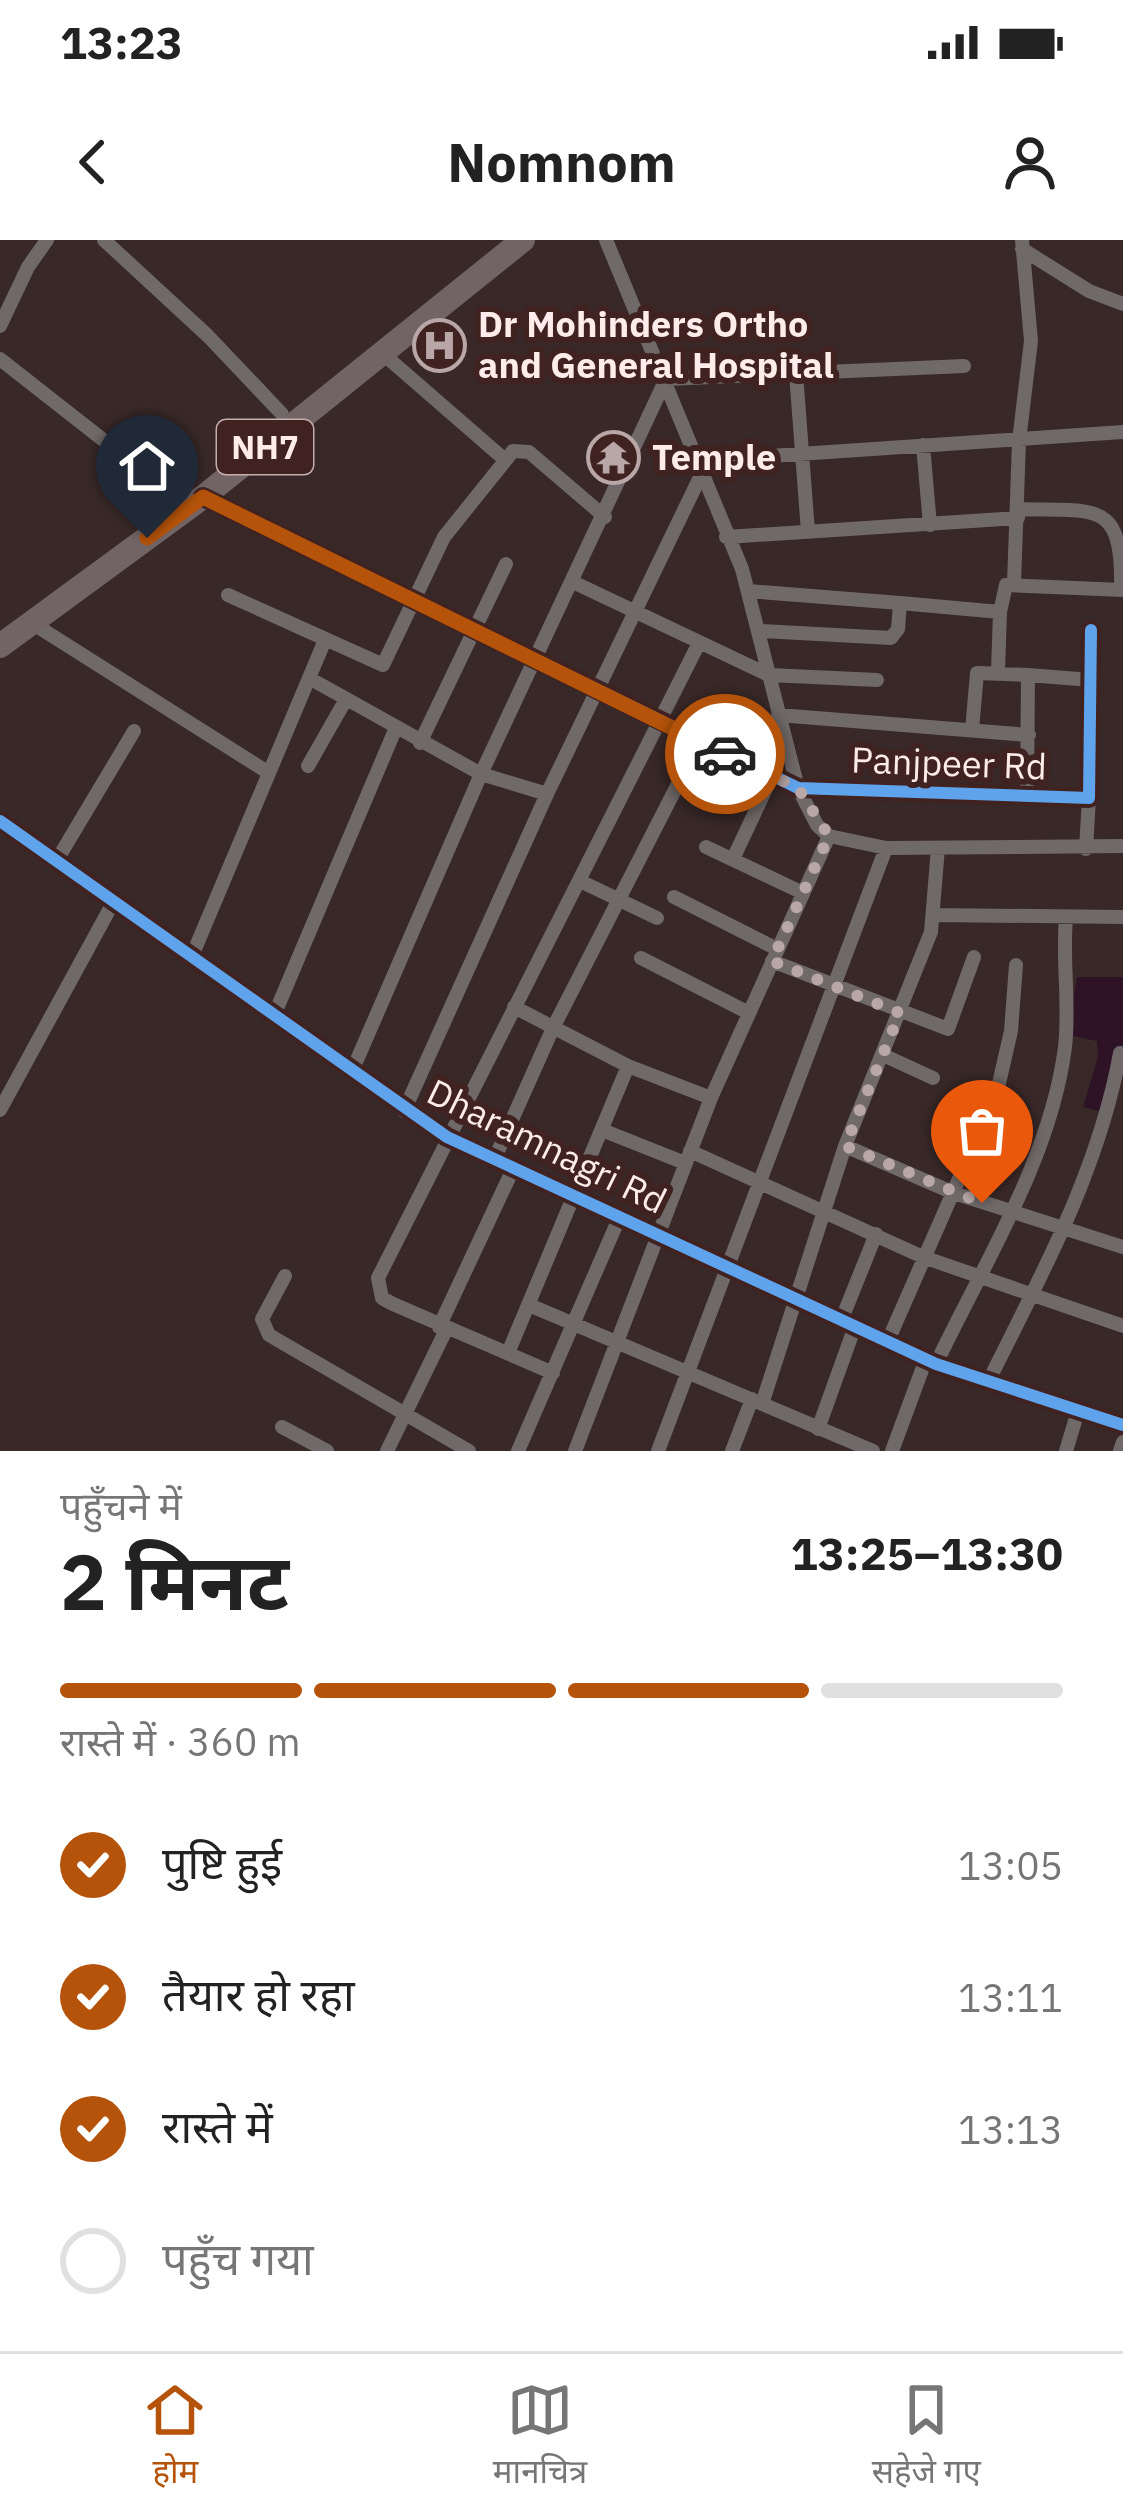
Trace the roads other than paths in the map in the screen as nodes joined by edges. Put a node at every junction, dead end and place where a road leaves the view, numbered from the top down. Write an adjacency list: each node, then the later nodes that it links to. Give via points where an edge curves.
1 (47, 240): 8 (street)
2 (104, 240): 14 (street)
3 (498, 240): 14 (highway, NH7)
4 (523, 240): 9 (highway, NH7)
5 (606, 240): 13 (street)
6 (1022, 244): 7 (street, via 1089,291); 16 (street, via 1030,341)
7 (1123, 304)
8 (0, 326)
9 (382, 353): 19 (street); 22 (highway, NH7)
10 (0, 359): 21 (street)
11 (964, 366): 12 (street)
12 (796, 373): 13 (street); 18 (street)
13 (666, 379): 20 (street); 24 (street)
14 (282, 414): 21 (highway, NH7)
15 (1123, 432): 16 (street)
16 (1019, 441): 17 (street); 23 (street)
17 (923, 446): 18 (street); 25 (street)
18 (802, 453): 20 (street); 26 (street)
19 (504, 459): 24 (street, via 529,452); 34 (street, via 444,537)
20 (699, 468): 27 (street); 36 (street)
21 (176, 497): 42 (highway, NH7)
22 (203, 497): 34 (street, Panjpeer Rd); 38 (highway, NH7)
23 (1018, 514): 25 (street); 30 (street); 31 (street, via 1107,519 1120,538)
24 (605, 517): 29 (street)
25 (930, 525): 26 (street)
26 (808, 532): 27 (street)
27 (726, 537): 32 (street)
28 (506, 564): 39 (street)
29 (575, 583): 36 (street); 45 (street)
30 (1014, 584): 31 (street); 37 (street, via 1002,589)
31 (1122, 590)
32 (748, 591): 35 (street); 41 (street)
33 (228, 595): 43 (street)
34 (413, 601): 39 (street, Panjpeer Rd); 43 (street, via 383,664)
35 (900, 603): 37 (street); 41 (street, via 891,638)
36 (635, 612): 44 (street); 52 (street)
37 (1000, 612): 46 (street)
38 (32, 623): 42 (highway, NH7); 63 (street)
39 (475, 630): 45 (street, Panjpeer Rd); 61 (street)
40 (1091, 630): 51 (street, Panjpeer Rd)
41 (760, 632): 47 (street)
42 (2, 638)
43 (325, 640): 49 (street)
44 (699, 643): 47 (street); 55 (street)
45 (538, 661): 52 (street, Panjpeer Rd); 64 (street)
46 (998, 671): 48 (street); 57 (street, via 977,673)
47 (769, 675): 50 (street); 54 (street)
48 (1028, 675): 51 (street); 59 (street)
49 (310, 678): 53 (street); 63 (street)
50 (877, 680)
51 (1091, 680): 69 (street, Panjpeer Rd)
52 (596, 689): 55 (street, Panjpeer Rd); 67 (street)
53 (345, 701): 56 (street); 62 (street)
54 (778, 715): 57 (street); 66 (street)
55 (661, 721): 60 (street, Panjpeer Rd); 79 (street)
56 (394, 730): 61 (street); 96 (street)
57 (972, 730): 59 (street)
58 (134, 731): 78 (street)
59 (1029, 735): 68 (street)
60 (700, 741): 65 (street, Panjpeer Rd); 82 (street)
61 (421, 743): 64 (street)
62 (308, 766)
63 (269, 773): 89 (street)
64 (481, 774): 67 (street); 102 (street)
65 (771, 778): 66 (street, Panjpeer Rd); 77 (street)
66 (798, 788): 68 (street, Panjpeer Rd); 71 (street)
67 (547, 794): 106 (street)
68 (1027, 796): 69 (street, Panjpeer Rd)
69 (1089, 798): 76 (street)
70 (0, 821): 78 (street, Dharamnagri Rd)
71 (829, 836): 74 (street); 80 (street)
72 (1123, 846): 76 (street)
73 (706, 847): 77 (street)
74 (886, 848): 75 (street); 93 (street)
75 (938, 848): 76 (street); 84 (street)
76 (1086, 849)
77 (733, 859): 80 (street)
78 (57, 860): 83 (street, Dharamnagri Rd)
79 (580, 881): 82 (street); 94 (street)
80 (803, 893): 88 (street)
81 (674, 897): 88 (street)
82 (619, 900): 86 (street); 98 (street)
83 (114, 901): 89 (street, Dharamnagri Rd); 105 (street)
84 (934, 915): 87 (street); 97 (street)
85 (1123, 917): 87 (street)
86 (657, 918)
87 (1066, 918): 117 (street, via 1059,1075)
88 (774, 955): 93 (street); 95 (street)
89 (192, 956): 96 (street, Dharamnagri Rd)
90 (974, 957): 97 (street, via 948,1029)
91 (641, 958): 95 (street)
92 (1016, 965): 114 (street, via 1006,1065)
93 (835, 987): 97 (street); 113 (street)
94 (514, 1007): 98 (street); 108 (street)
95 (747, 1012): 104 (street)
96 (275, 1013): 102 (street, Dharamnagri Rd)
97 (900, 1013): 100 (street)
98 (554, 1028): 101 (street); 111 (street)
99 (1120, 1053): 119 (street, via 1106,1116)
100 (883, 1055): 103 (street); 109 (street)
101 (628, 1066): 104 (street); 107 (street)
102 (353, 1069): 106 (street, Dharamnagri Rd)
103 (933, 1078)
104 (711, 1098): 110 (street)
105 (0, 1110)
106 (404, 1111): 108 (street, Dharamnagri Rd)
107 (602, 1130): 110 (street); 115 (street)
108 (447, 1137): 111 (street, Dharamnagri Rd); 133 (street, via 378,1278 382,1298)
109 (845, 1146): 114 (street); 116 (street)
110 (687, 1157): 113 (street); 120 (street)
111 (494, 1160): 112 (street, Dharamnagri Rd)
112 (513, 1169): 115 (street, Dharamnagri Rd); 133 (street)
113 (760, 1181): 116 (street); 124 (street)
114 (954, 1193): 117 (street); 123 (street)
115 (573, 1196): 118 (street, Dharamnagri Rd); 129 (street)
116 (823, 1208): 121 (street); 128 (street)
117 (1009, 1213): 119 (street); 126 (street)
118 (620, 1216): 120 (street, Dharamnagri Rd); 130 (street)
119 (1062, 1230): 122 (street); 127 (street)
120 (659, 1233): 124 (street, Dharamnagri Rd); 134 (street)
121 (876, 1234): 123 (street); 131 (street)
122 (1123, 1247)
123 (923, 1257): 126 (street); 135 (street)
124 (730, 1268): 128 (street, Dharamnagri Rd); 138 (street)
125 (285, 1276): 143 (street, via 262,1318 269,1335)
126 (977, 1278): 127 (street); 137 (street)
127 (1030, 1297): 132 (street); 140 (street)
128 (793, 1298): 131 (street, Dharamnagri Rd); 141 (street)
129 (529, 1305): 130 (street); 136 (street)
130 (575, 1323): 134 (street); 139 (street)
131 (848, 1325): 135 (street, Dharamnagri Rd); 146 (street)
132 (1123, 1326)
133 (442, 1329): 136 (street); 143 (street)
134 (619, 1342): 138 (street); 152 (street)
135 (887, 1343): 137 (street, Dharamnagri Rd)
136 (508, 1353): 139 (street)
137 (931, 1362): 140 (street, Dharamnagri Rd); 156 (street)
138 (692, 1371): 141 (street); 153 (street)
139 (554, 1373): 151 (street)
140 (988, 1382): 142 (street, Dharamnagri Rd)
141 (757, 1402): 146 (street); 154 (street)
142 (1078, 1411): 144 (street, Dharamnagri Rd); 157 (street)
143 (404, 1414): 149 (street); 150 (street)
144 (1123, 1425)
145 (282, 1427): 148 (street)
146 (818, 1429): 155 (street)
147 (1123, 1442): 158 (street)
148 (327, 1451)
149 (387, 1451)
150 (470, 1451)
151 (518, 1451)
152 (574, 1451)
153 (658, 1451)
154 (732, 1451)
155 (874, 1451)
156 (892, 1451)
157 (1066, 1451)
158 (1120, 1451)

